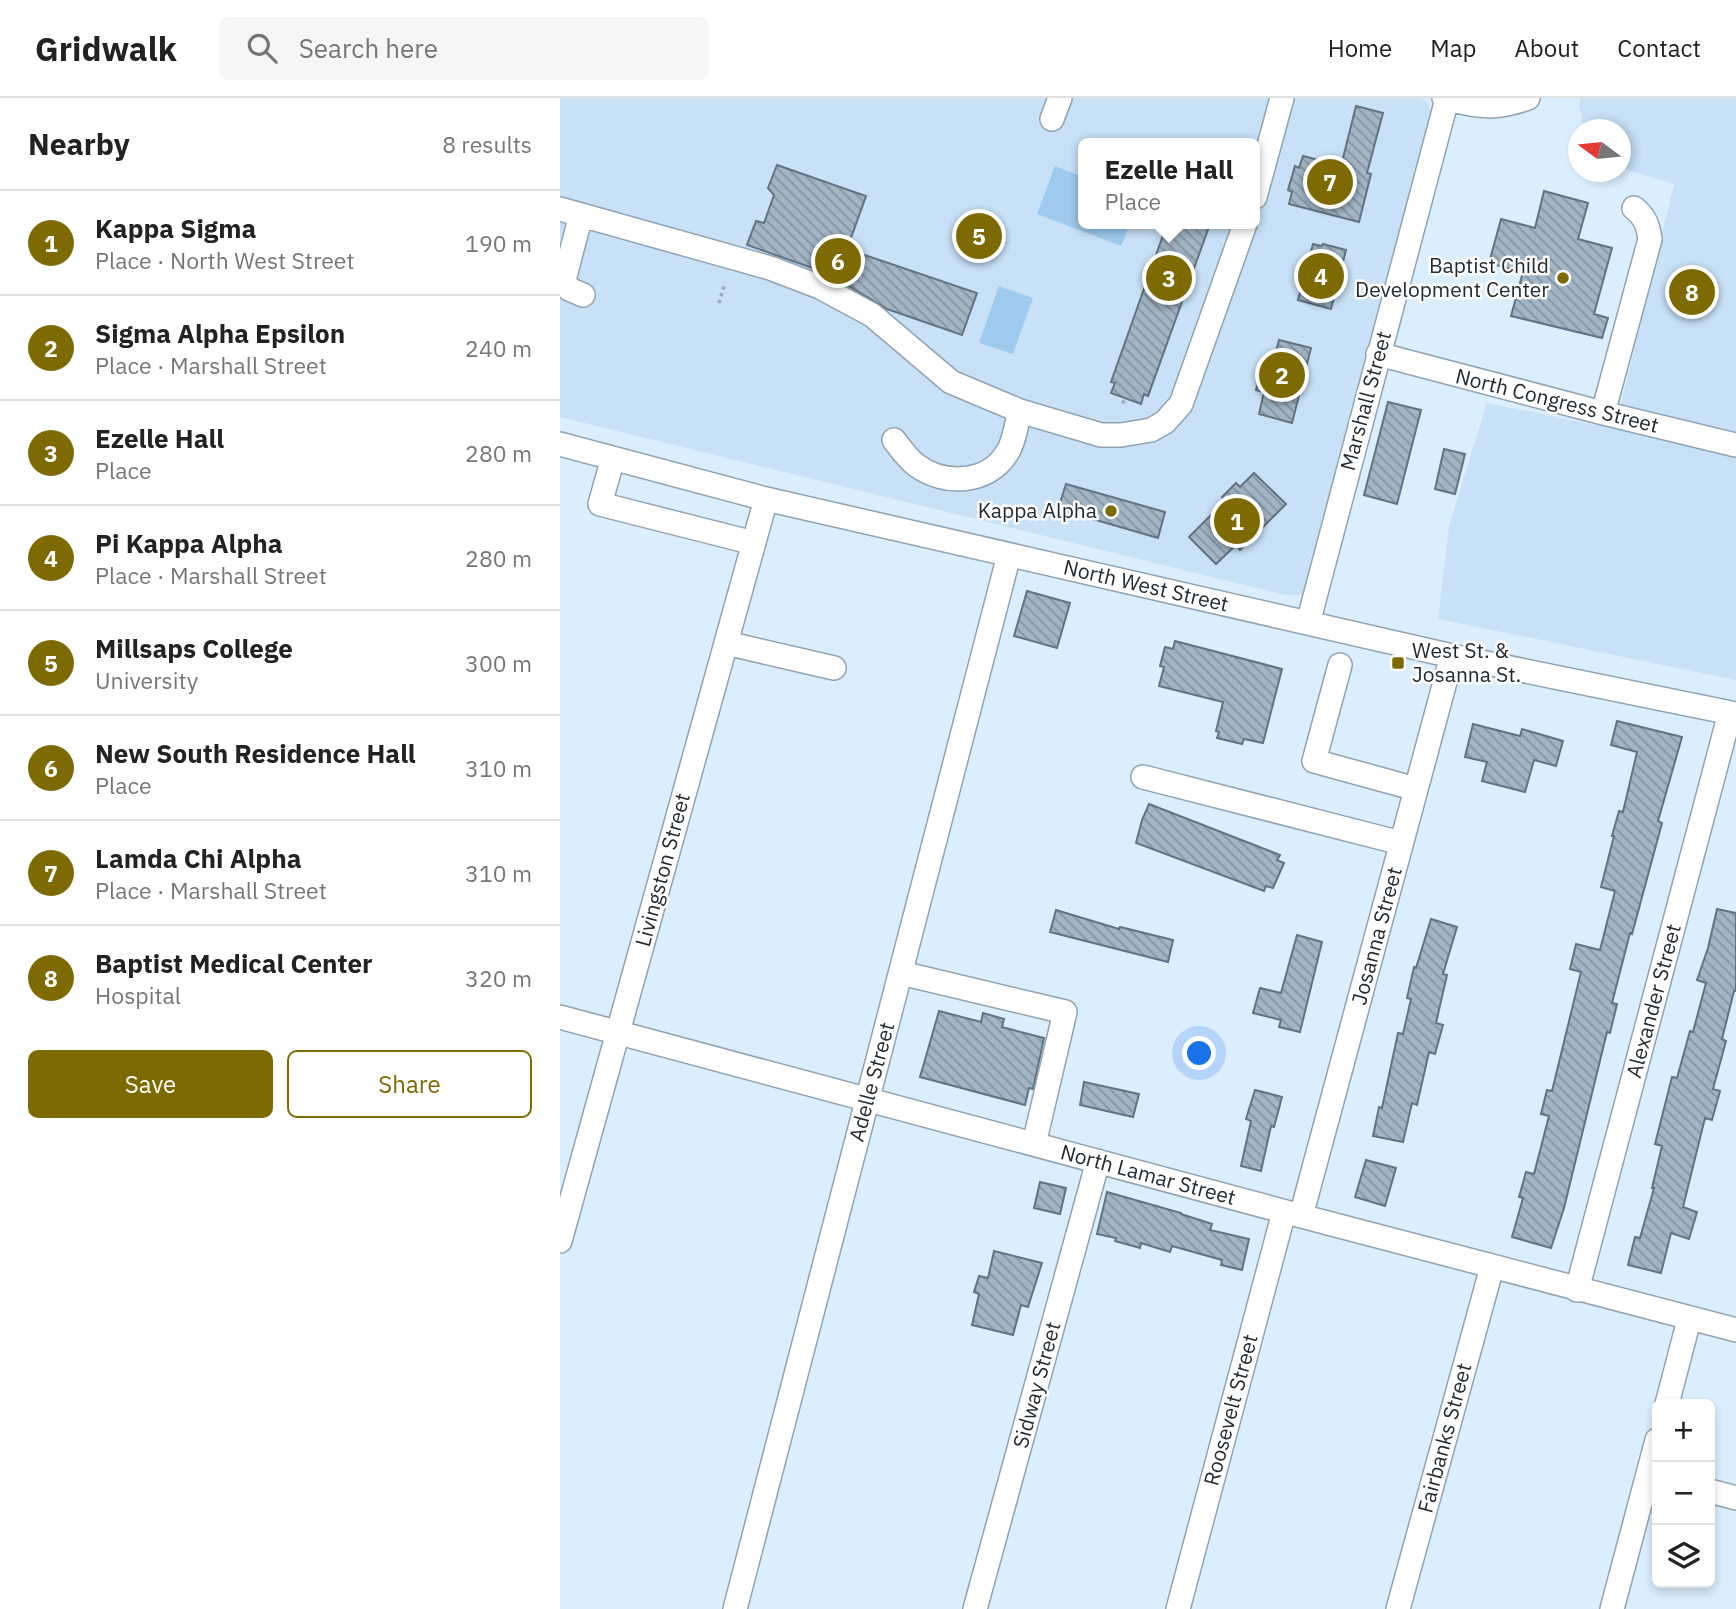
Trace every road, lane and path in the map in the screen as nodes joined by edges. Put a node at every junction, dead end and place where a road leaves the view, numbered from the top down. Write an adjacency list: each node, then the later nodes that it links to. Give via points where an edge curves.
1 (1282, 98): 4 (street)
2 (1446, 98): 3 (street, via 1488,107); 11 (street, Marshall Street)
3 (1528, 98)
4 (1260, 179)
5 (1634, 208): 15 (street, via 1643,216 1650,239)
6 (570, 212): 9 (street, via 564,280 569,289); 14 (street, via 820,286 872,315 951,382)
7 (1243, 229): 14 (street, via 1181,404 1165,422 1151,430 1101,435)
8 (724, 286): 10 (path)
9 (583, 295)
10 (719, 303)
11 (1378, 354): 15 (street, North Congress Street); 23 (street, Marshall Street)
12 (1127, 399): 13 (path)
13 (1122, 403)
14 (1020, 411): 16 (street, via 1006,454 986,474 968,480 921,468)
15 (1603, 413): 18 (street, North Congress Street)
16 (894, 440)
17 (560, 444): 19 (street, North West Street)
18 (1736, 445)
19 (612, 458): 20 (street, North West Street); 21 (street, via 600,504)
20 (766, 499): 21 (street, Livingston Street); 22 (street, North West Street)
21 (754, 543): 24 (street, Livingston Street)
22 (1009, 555): 23 (street, North West Street); 32 (street, Adelle Street)
23 (1308, 623): 25 (street, North West Street)
24 (726, 643): 27 (street); 34 (street, Livingston Street)
25 (1452, 656): 28 (street, North West Street); 30 (street, Josanna Street)
26 (1340, 665): 30 (street, via 1314,761)
27 (834, 668)
28 (1733, 713): 41 (street, Alexander Street)
29 (1143, 777): 31 (street)
30 (1416, 789): 31 (street, Josanna Street)
31 (1402, 843): 38 (street, Josanna Street)
32 (901, 973): 35 (street, Adelle Street); 36 (street, via 1065,1012)
33 (560, 1017): 34 (street, North Lamar Street)
34 (618, 1032): 35 (street, North Lamar Street); 39 (street, Livingston Street)
35 (868, 1099): 36 (street, North Lamar Street); 48 (street, Adelle Street)
36 (1034, 1144): 37 (street, North Lamar Street)
37 (1098, 1161): 38 (street, North Lamar Street); 49 (street, Sidway Street)
38 (1293, 1214): 40 (street, North Lamar Street); 50 (street, Roosevelt Street)
39 (560, 1241)
40 (1492, 1267): 41 (street, North Lamar Street); 51 (street, Fairbanks Street)
41 (1577, 1290): 42 (street, North Lamar Street)
42 (1689, 1320): 43 (street, North Lamar Street); 44 (street)
43 (1736, 1330)
44 (1668, 1399)
45 (1652, 1478): 52 (street)
46 (1715, 1492): 47 (street)
47 (1736, 1498)
48 (735, 1609)
49 (975, 1609)
50 (1178, 1609)
51 (1398, 1609)
52 (1612, 1609)

